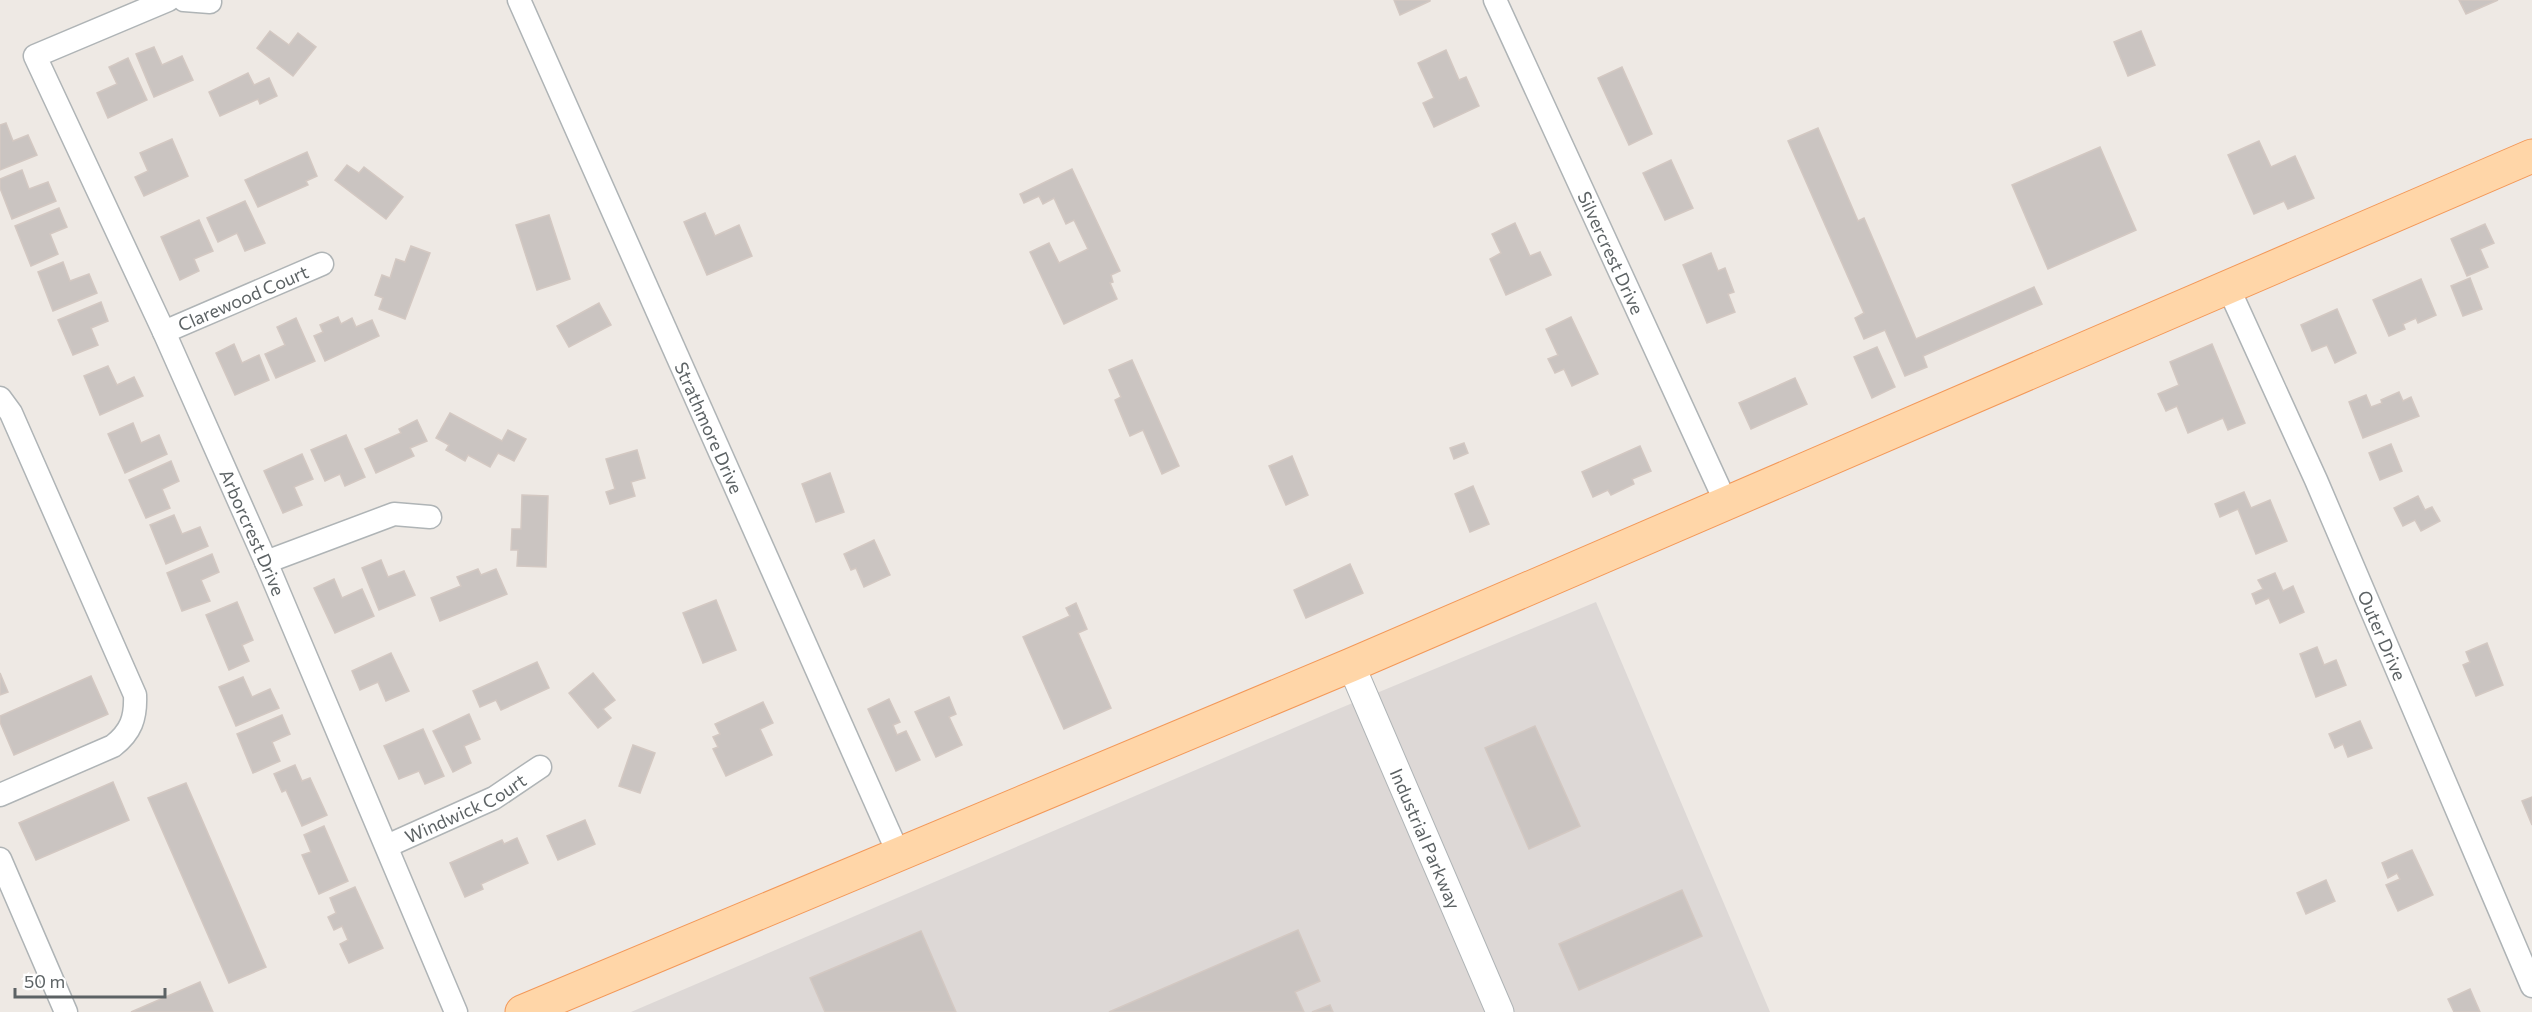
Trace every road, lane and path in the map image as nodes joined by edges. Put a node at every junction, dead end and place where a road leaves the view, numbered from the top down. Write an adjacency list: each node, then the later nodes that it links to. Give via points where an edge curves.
1 (168, 0): 9 (street, Arborcrest Drive, via 35,56)
2 (184, 0): 5 (street)
3 (519, 0): 18 (street, Strathmore Drive)
4 (1495, 0): 11 (street, Silvercrest Drive)
5 (210, 2)
6 (2532, 156): 8 (main road)
7 (322, 264): 9 (street, Clarewood Court)
8 (2228, 287): 11 (main road); 20 (street, Outer Drive, via 2316,480)
9 (164, 332): 13 (street, Arborcrest Drive)
10 (0, 398): 16 (street, via 11,413 135,695 135,710 132,725 113,746)
11 (1726, 505): 14 (main road)
12 (430, 517): 13 (street, via 394,514)
13 (266, 562): 17 (street, Arborcrest Drive)
14 (1351, 665): 18 (main road); 24 (street, Industrial Parkway)
15 (540, 767): 17 (street, Windwick Court, via 494,798)
16 (0, 795)
17 (387, 846): 22 (street, Arborcrest Drive)
18 (899, 855): 23 (main road)
19 (0, 859): 21 (street)
20 (2532, 986)
21 (66, 1012)
22 (456, 1012)
23 (522, 1012)
24 (1500, 1012)

